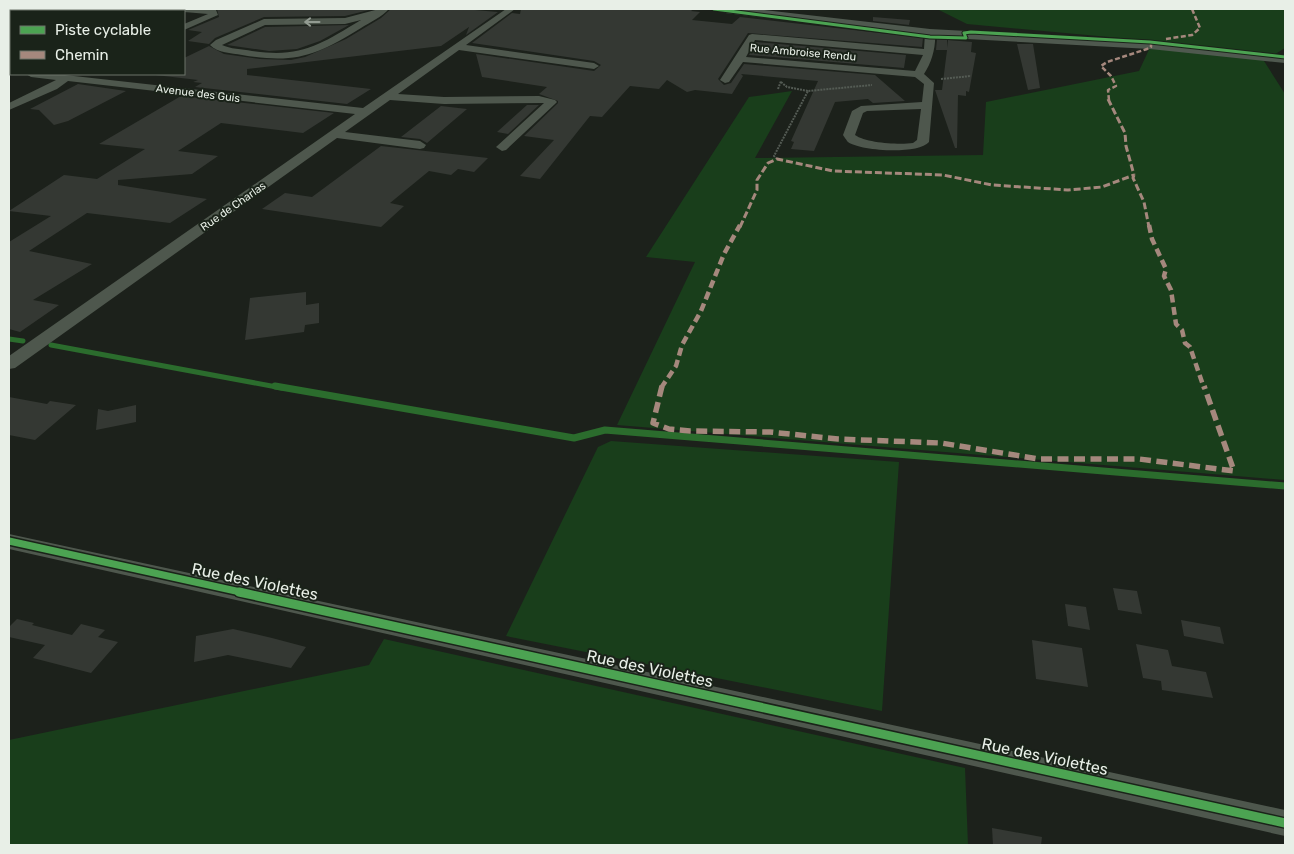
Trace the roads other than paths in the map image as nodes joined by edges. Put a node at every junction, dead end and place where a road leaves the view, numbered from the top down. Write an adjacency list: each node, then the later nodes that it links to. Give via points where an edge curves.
1 (184, 9): 6 (street, via 213,12 214,15)
2 (511, 9): 8 (street, Rue de Charlas)
3 (725, 9): 7 (main road)
4 (381, 11): 5 (street)
5 (349, 24): 5 (street, one-way to 5, via 264,22 216,45 242,52 298,55 316,49)
6 (185, 27)
7 (930, 33): 9 (street); 11 (main road, via 1150,44)
8 (457, 47): 12 (street); 18 (street, Rue de Charlas)
9 (927, 52): 10 (street, Rue Ambroise Rendu, via 754,33); 13 (street, via 923,70)
10 (740, 59): 13 (street, Rue Ambroise Rendu); 17 (street)
11 (1285, 60)
12 (594, 66)
13 (918, 74): 19 (street, via 929,83)
14 (39, 75): 16 (street, Avenue des Guis)
15 (74, 75): 16 (street)
16 (64, 78): 20 (street); 21 (street, Avenue des Guis)
17 (725, 80)
18 (387, 96): 21 (street, Rue de Charlas); 24 (street, via 410,100 551,102)
19 (927, 105): 19 (street, via 923,142 918,147 859,142 849,135 858,111 865,108)
20 (9, 108)
21 (364, 112): 22 (street, Rue de Charlas)
22 (334, 134): 23 (street); 25 (street, Rue de Charlas)
23 (420, 144)
24 (502, 147)
25 (9, 364)
26 (9, 541): 27 (street, Rue des Violettes)
27 (1285, 823)

